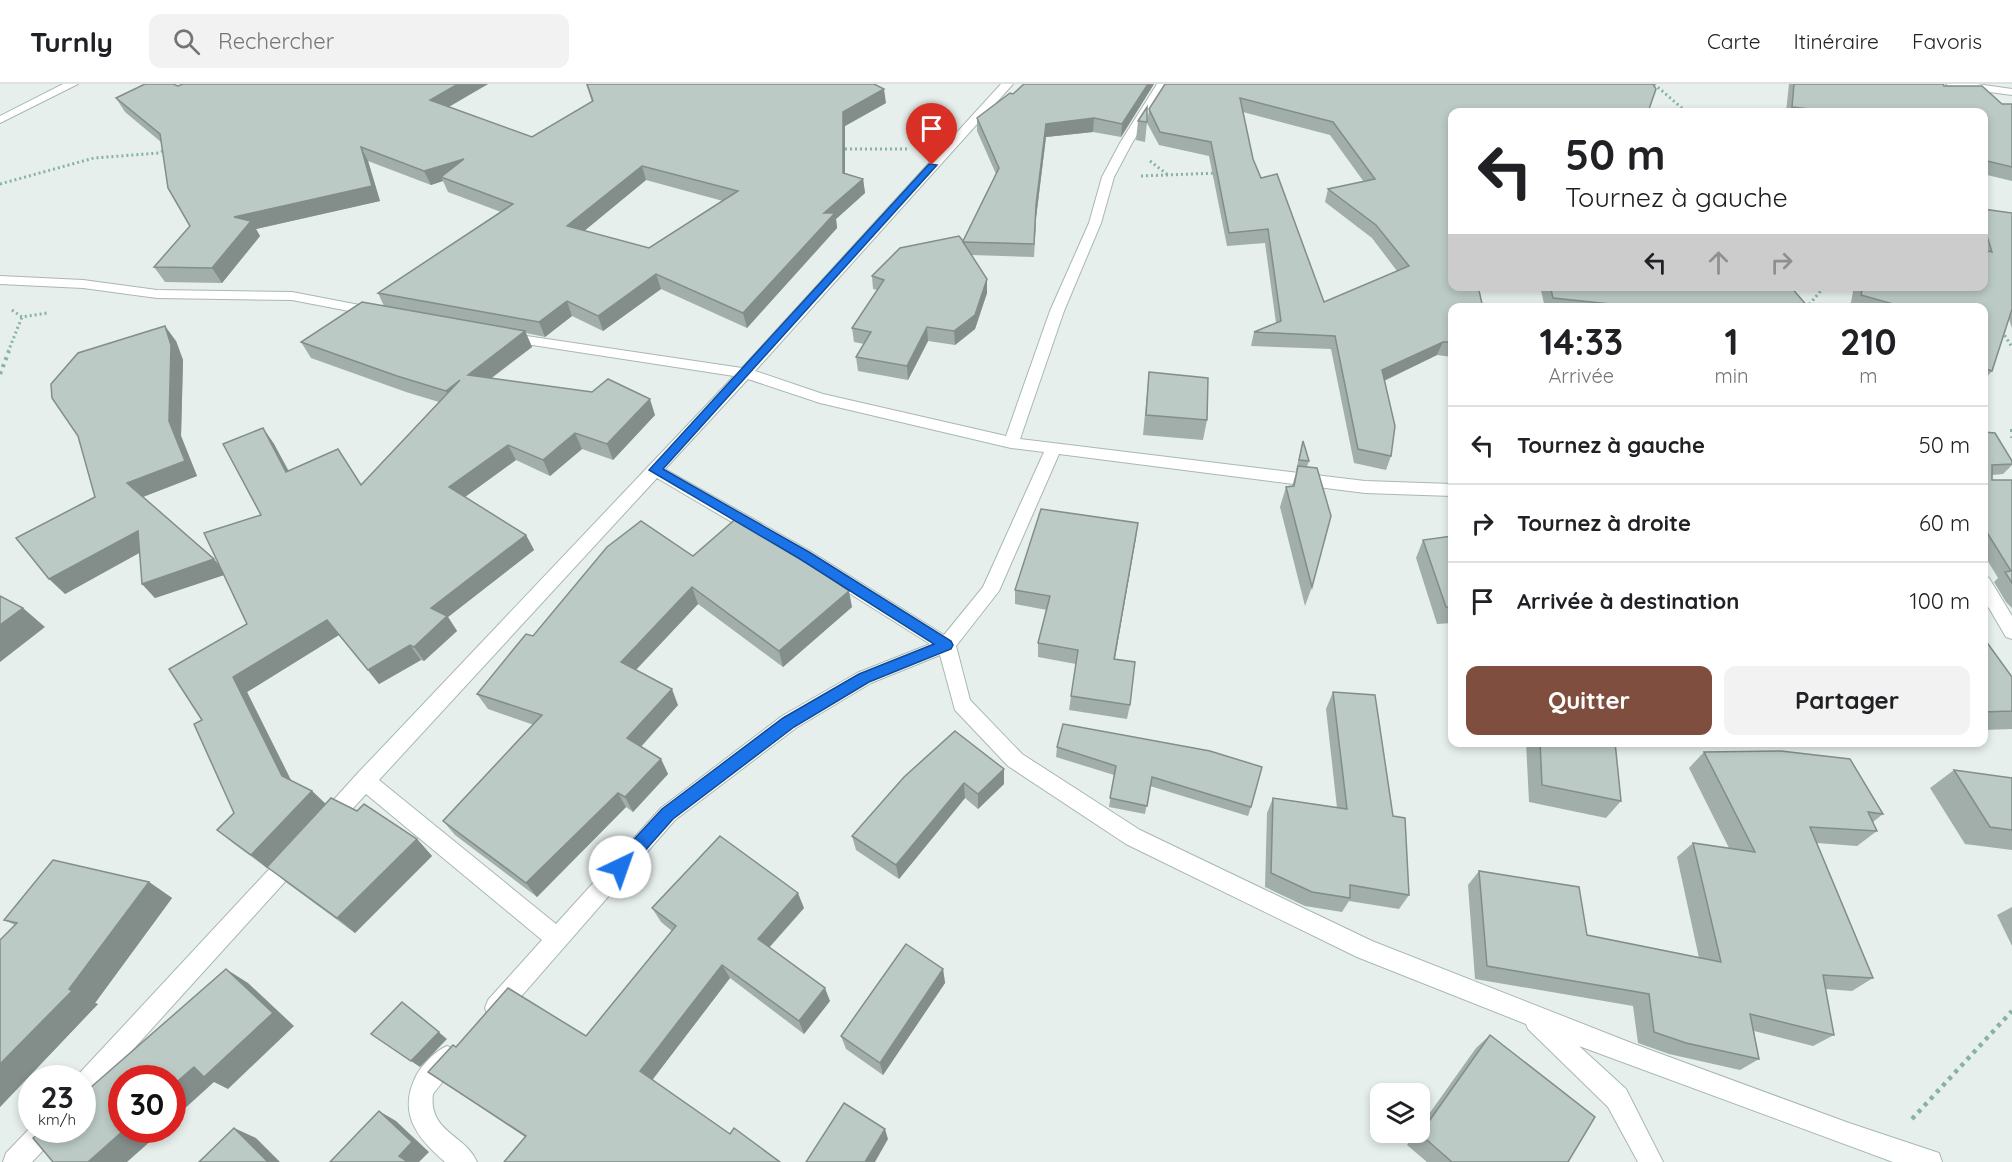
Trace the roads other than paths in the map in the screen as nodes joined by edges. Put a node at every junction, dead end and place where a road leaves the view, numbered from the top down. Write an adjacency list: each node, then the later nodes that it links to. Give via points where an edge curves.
1 (72, 84): 6 (street)
2 (1007, 84): 10 (street)
3 (1163, 84): 11 (street, via 1108,177 1092,233 1057,311)
4 (1952, 84): 5 (street)
5 (2012, 92)
6 (0, 120)
7 (0, 280): 8 (street, via 83,284 157,294 292,296)
8 (394, 316)
9 (495, 335): 10 (street)
10 (745, 373): 11 (street, via 820,398); 13 (street)
11 (1011, 443): 12 (street)
12 (1054, 447): 14 (street, via 1365,487); 17 (street, via 990,591)
13 (655, 470): 17 (street, via 804,556); 18 (street)
14 (1448, 490)
15 (1988, 591): 16 (street)
16 (2012, 632)
17 (946, 645): 19 (street, via 864,678 789,722 668,814); 20 (street, via 962,704 1015,760 1133,837 1365,949)
18 (364, 780): 19 (street); 23 (street)
19 (556, 938): 21 (street)
20 (1528, 1013): 27 (street, via 1617,1098); 28 (street, via 1656,1064)
21 (484, 1020)
22 (460, 1046): 26 (street, via 427,1080 418,1103 424,1123 448,1150)
23 (96, 1074)
24 (33, 1143): 25 (street)
25 (15, 1162)
26 (465, 1162)
27 (1651, 1162)
28 (1930, 1162)

